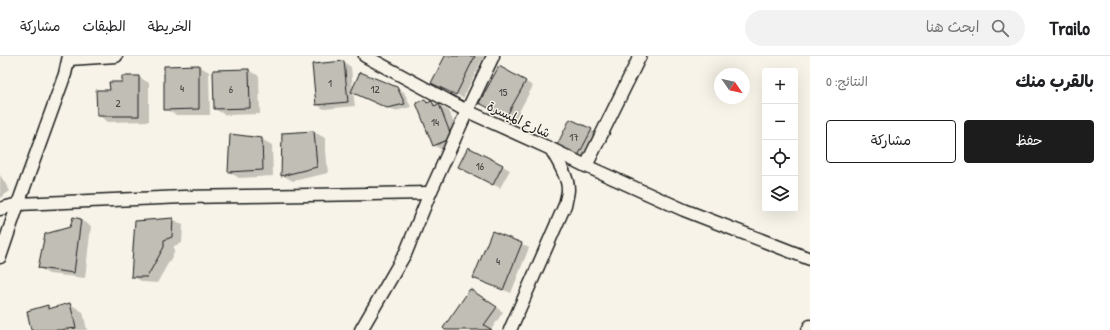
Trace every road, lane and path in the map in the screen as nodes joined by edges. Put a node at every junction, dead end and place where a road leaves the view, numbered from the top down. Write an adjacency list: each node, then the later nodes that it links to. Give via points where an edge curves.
1 (116, 56): 5 (street)
2 (366, 56): 6 (street, شارع الميسرة)
3 (493, 56): 6 (street)
4 (640, 56): 8 (street)
5 (69, 57): 10 (street, via 51,115)
6 (467, 111): 7 (street, شارع الميسرة); 9 (street)
7 (551, 149): 8 (street); 16 (street, شارع الميسرة, via 565,176 568,189 564,205)
8 (586, 166): 13 (street, via 684,210)
9 (430, 193): 10 (street, via 184,197); 15 (street, via 406,252)
10 (18, 204): 11 (street); 12 (street)
11 (0, 209)
12 (0, 257)
13 (810, 259)
14 (810, 326): 17 (street)
15 (361, 330)
16 (510, 330)
17 (808, 330)

